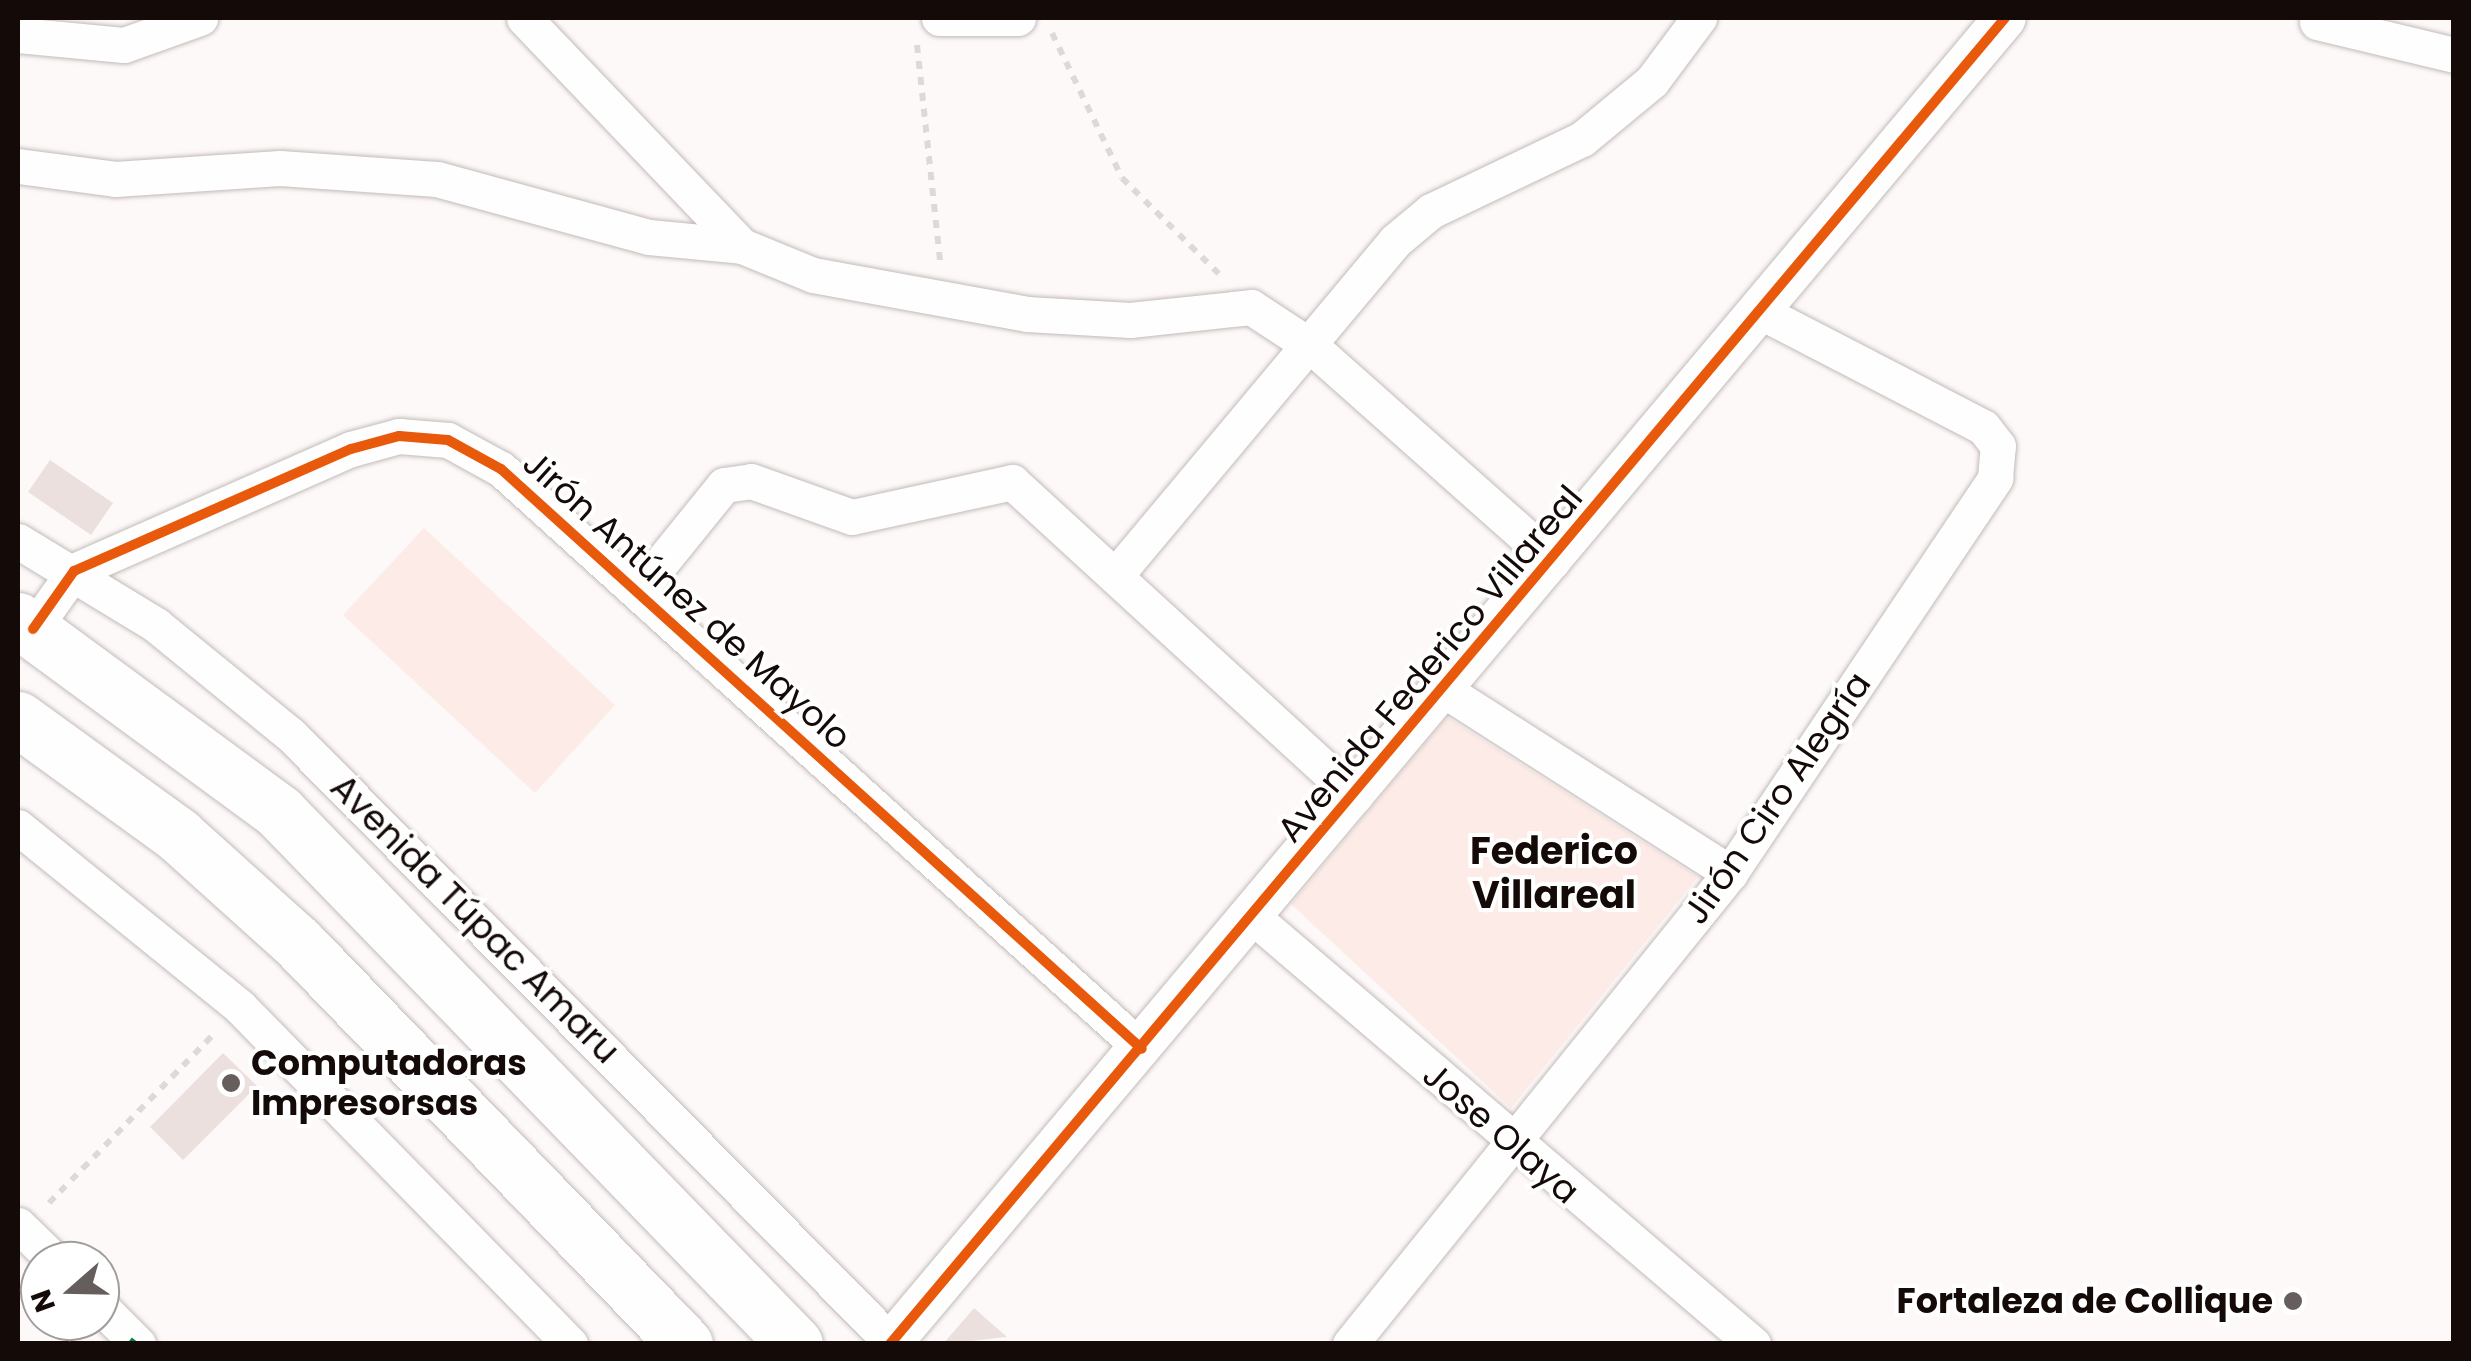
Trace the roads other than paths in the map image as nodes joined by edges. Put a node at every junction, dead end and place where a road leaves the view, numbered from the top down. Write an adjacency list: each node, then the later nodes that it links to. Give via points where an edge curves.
1 (200, 18): 8 (street, via 124,45)
2 (524, 18): 11 (street)
3 (1018, 18): 7 (street)
4 (1699, 18): 13 (street, via 1652,82 1582,139 1419,221)
5 (2006, 18): 12 (street, Avenida Federico Villareal)
6 (2317, 22): 9 (street)
7 (927, 27)
8 (18, 35)
9 (2454, 55)
10 (18, 166): 11 (street, via 115,179 280,168 437,179 649,236)
11 (742, 246): 13 (street, via 812,275 944,303 1130,320 1252,307)
12 (1762, 312): 15 (street, Avenida Federico Villareal); 24 (street, Jirón Ciro Alegría, via 1983,427 1998,446 1995,478)
13 (1312, 348): 15 (street); 17 (street)
14 (18, 541): 16 (street, Avenida Túpac Amaru)
15 (1553, 561): 20 (street, Avenida Federico Villareal)
16 (74, 571): 18 (street, Jirón Antúnez de Mayolo, via 398,436 448,440 501,469); 19 (street); 29 (street, Avenida Túpac Amaru, via 291,735)
17 (1115, 576): 18 (street, via 1012,482 852,517 751,481 724,485); 22 (street)
18 (638, 590): 26 (street, Jirón Antúnez de Mayolo)
19 (25, 624): 33 (highway, Avenida Túpac Amaru, via 278,812)
20 (1444, 690): 22 (street, Avenida Federico Villareal); 24 (street)
21 (18, 719): 32 (highway, via 178,835 298,942)
22 (1355, 796): 25 (street, Avenida Federico Villareal)
23 (18, 827): 31 (street, via 240,1008)
24 (1730, 874): 27 (street, Jirón Ciro Alegría)
25 (1253, 917): 26 (street, Avenida Federico Villareal); 27 (street, Jose Olaya)
26 (1142, 1049): 29 (street, Avenida Federico Villareal)
27 (1512, 1144): 34 (street, Jirón Ciro Alegría); 35 (street, Jose Olaya)
28 (120, 1326): 30 (street)
29 (891, 1343)
30 (138, 1344)
31 (570, 1344)
32 (685, 1344)
33 (795, 1344)
34 (1350, 1344)
35 (1752, 1344)

